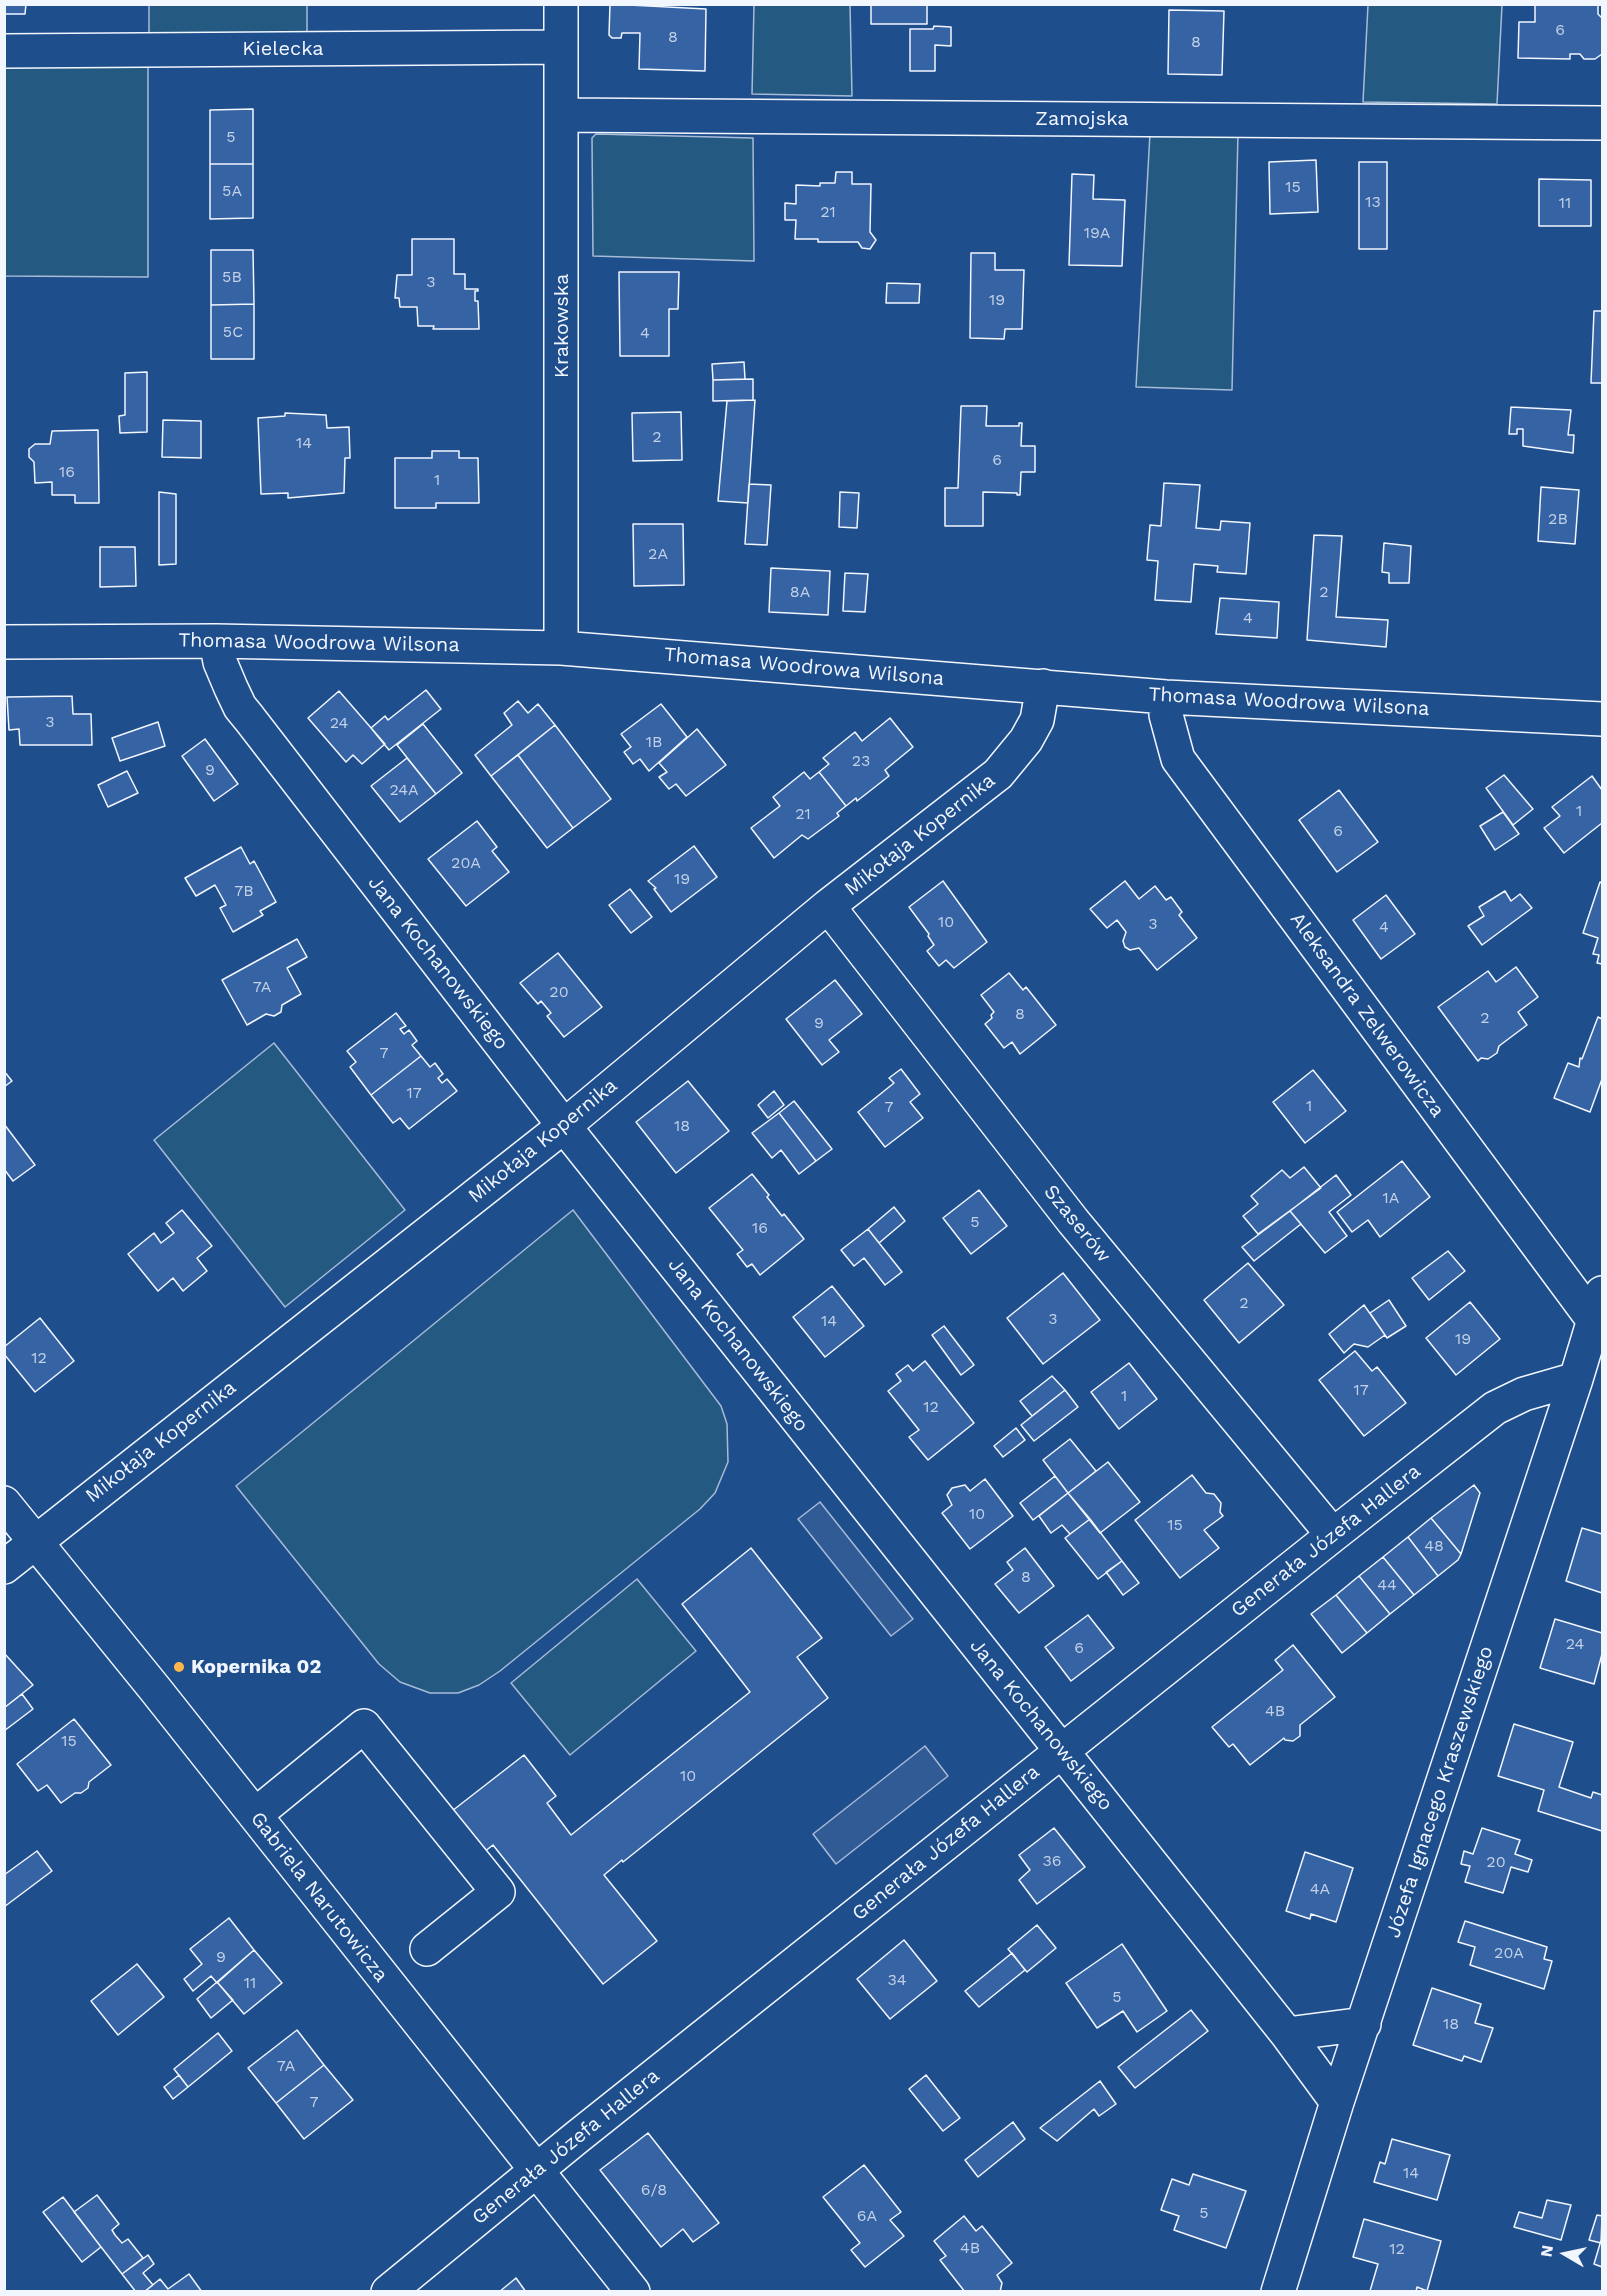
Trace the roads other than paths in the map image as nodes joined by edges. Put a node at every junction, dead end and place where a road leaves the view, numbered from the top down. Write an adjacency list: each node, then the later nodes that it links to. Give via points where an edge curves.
1 (561, 4): 2 (street, Krakowska)
2 (561, 47): 3 (street, Kielecka); 4 (street, Krakowska)
3 (4, 51)
4 (562, 115): 5 (street, Zamojska); 8 (street, Krakowska)
5 (1602, 123)
6 (216, 641): 7 (street, Thomasa Woodrowa Wilsona); 8 (street, Thomasa Woodrowa Wilsona); 13 (street, Jana Kochanowskiego, via 220,662 240,706)
7 (4, 642)
8 (561, 648): 9 (street, Thomasa Woodrowa Wilsona)
9 (1043, 686): 10 (street, Thomasa Woodrowa Wilsona); 12 (street, Mikołaja Kopernika, via 1037,720 1022,747 998,774)
10 (1166, 697): 11 (street, Thomasa Woodrowa Wilsona); 14 (street, Aleksandra Zelwerowicza, via 1166,715 1178,759)
11 (1602, 719)
12 (828, 906): 13 (street, Mikołaja Kopernika); 17 (street, Szaserów, via 1073,1221)
13 (564, 1126): 18 (street, Mikołaja Kopernika); 20 (street, Jana Kochanowskiego)
14 (1598, 1307): 15 (street, Józefa Ignacego Kraszewskiego)
15 (1576, 1379): 17 (street, Generała Józefa Hallera, via 1524,1394 1495,1408); 23 (street, Józefa Ignacego Kraszewskiego)
16 (4, 1503): 18 (street, Gabriela Narutowicza)
17 (1333, 1535): 20 (street, Generała Józefa Hallera)
18 (36, 1542): 19 (street, Mikołaja Kopernika); 21 (street, Gabriela Narutowicza)
19 (4, 1567)
20 (1061, 1752): 24 (street, Jana Kochanowskiego); 26 (street, Generała Józefa Hallera)
21 (255, 1815): 22 (street, via 364,1726 498,1892); 26 (street, Gabriela Narutowicza)
22 (427, 1949)
23 (1364, 2024): 24 (street); 25 (street, Józefa Ignacego Kraszewskiego)
24 (1287, 2034): 25 (street, Jana Kochanowskiego)
25 (1337, 2102): 29 (street, Józefa Ignacego Kraszewskiego)
26 (535, 2171): 27 (street, Generała Józefa Hallera); 28 (street, Gabriela Narutowicza)
27 (388, 2292)
28 (633, 2292)
29 (1278, 2292)

